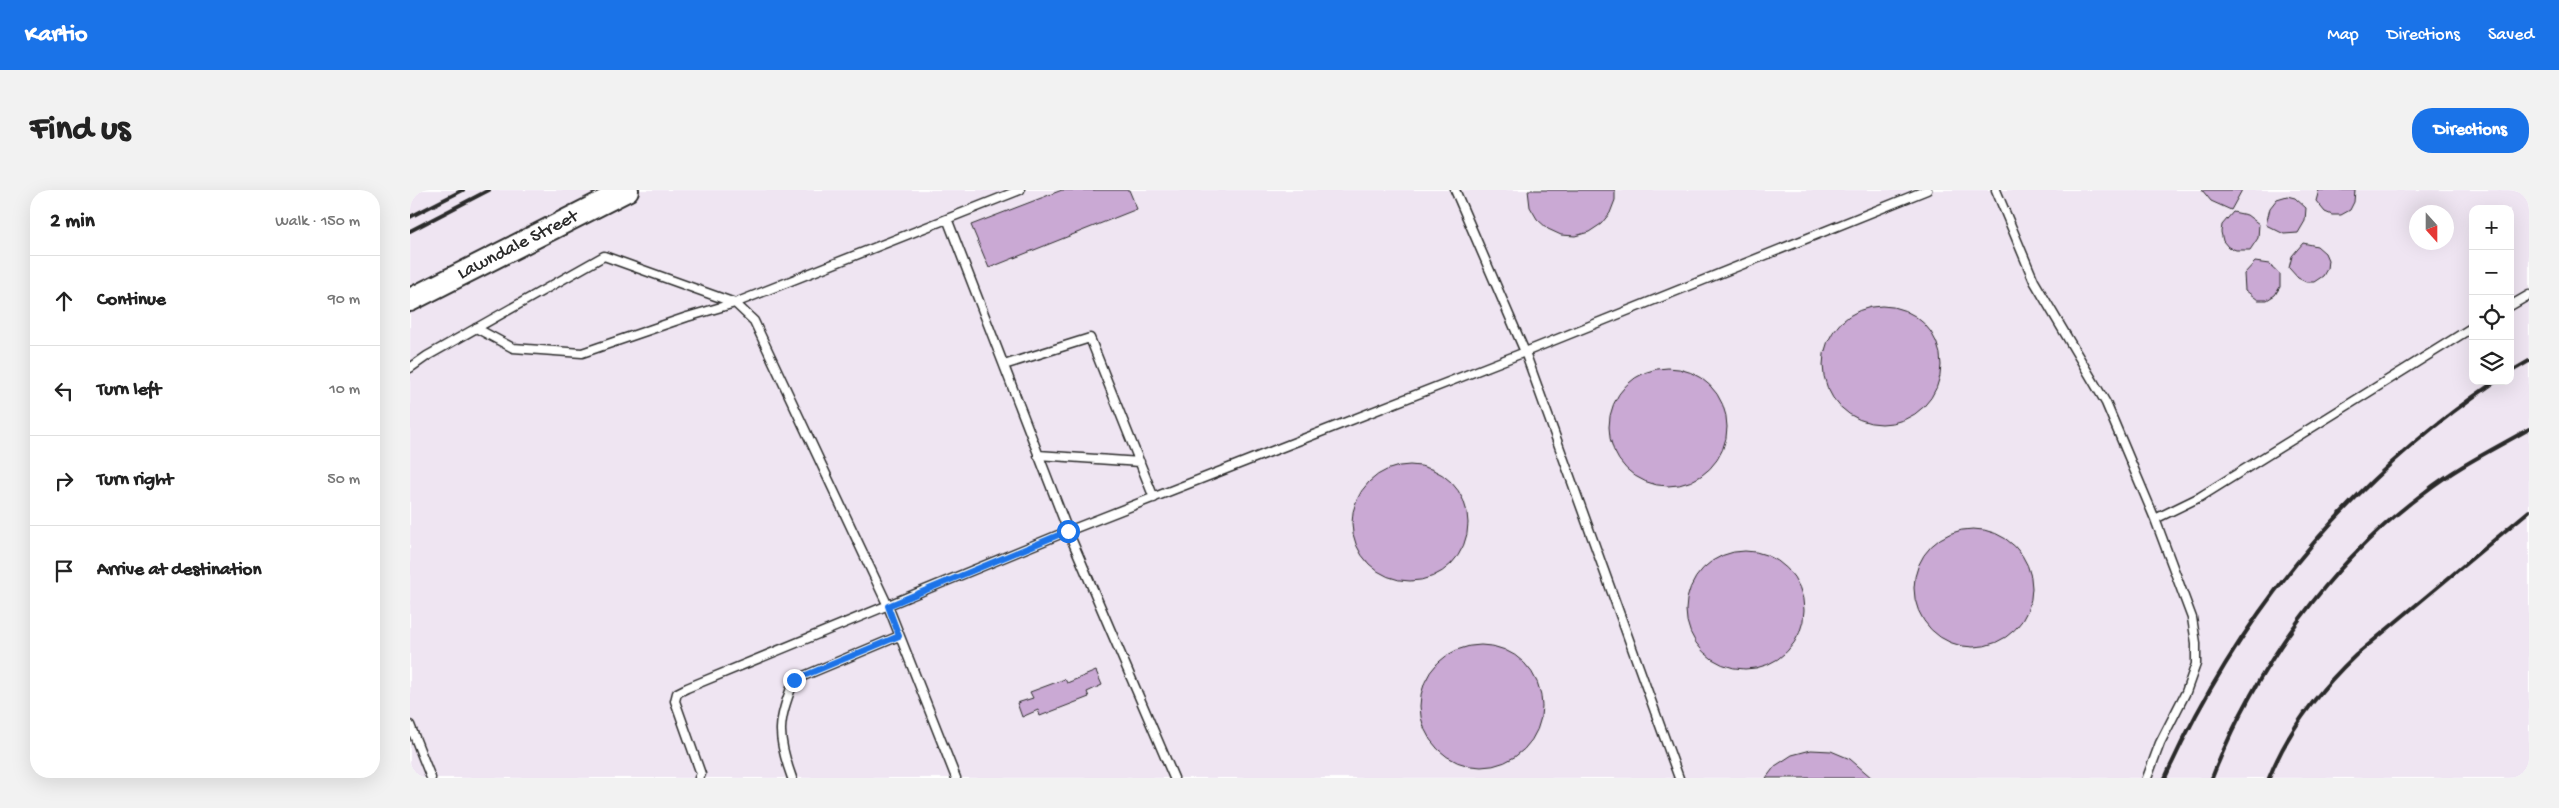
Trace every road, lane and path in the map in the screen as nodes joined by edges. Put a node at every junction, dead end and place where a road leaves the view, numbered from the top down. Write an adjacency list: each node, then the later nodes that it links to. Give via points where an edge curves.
1 (627, 190): 8 (main road, Lawndale Street)
2 (1020, 190): 6 (lane)
3 (1455, 190): 13 (lane)
4 (1927, 190): 13 (lane)
5 (1996, 190): 19 (lane, via 2034,281 2106,402)
6 (948, 221): 9 (lane); 14 (lane)
7 (2529, 295): 10 (lane)
8 (410, 300)
9 (735, 303): 11 (lane, via 582,354 513,348); 11 (lane, via 604,256); 21 (lane, via 754,321)
10 (2514, 304)
11 (476, 328): 15 (lane)
12 (2469, 329): 19 (lane, via 2200,497)
13 (1524, 352): 18 (lane); 29 (lane)
14 (1004, 365): 16 (lane); 17 (lane, via 1090,338)
15 (410, 368)
16 (1038, 456): 17 (lane); 20 (lane)
17 (1140, 462): 18 (lane)
18 (1154, 498): 20 (lane)
19 (2155, 519): 30 (lane, via 2192,618 2196,664)
20 (1068, 531): 21 (lane); 28 (lane)
21 (888, 606): 22 (lane); 25 (lane, via 677,693 675,701 701,774)
22 (899, 636): 26 (lane, via 794,680 782,713 781,746); 27 (lane)
23 (410, 725): 24 (lane)
24 (430, 778)
25 (699, 778)
26 (792, 778)
27 (956, 778)
28 (1174, 778)
29 (1679, 778)
30 (2147, 778)

